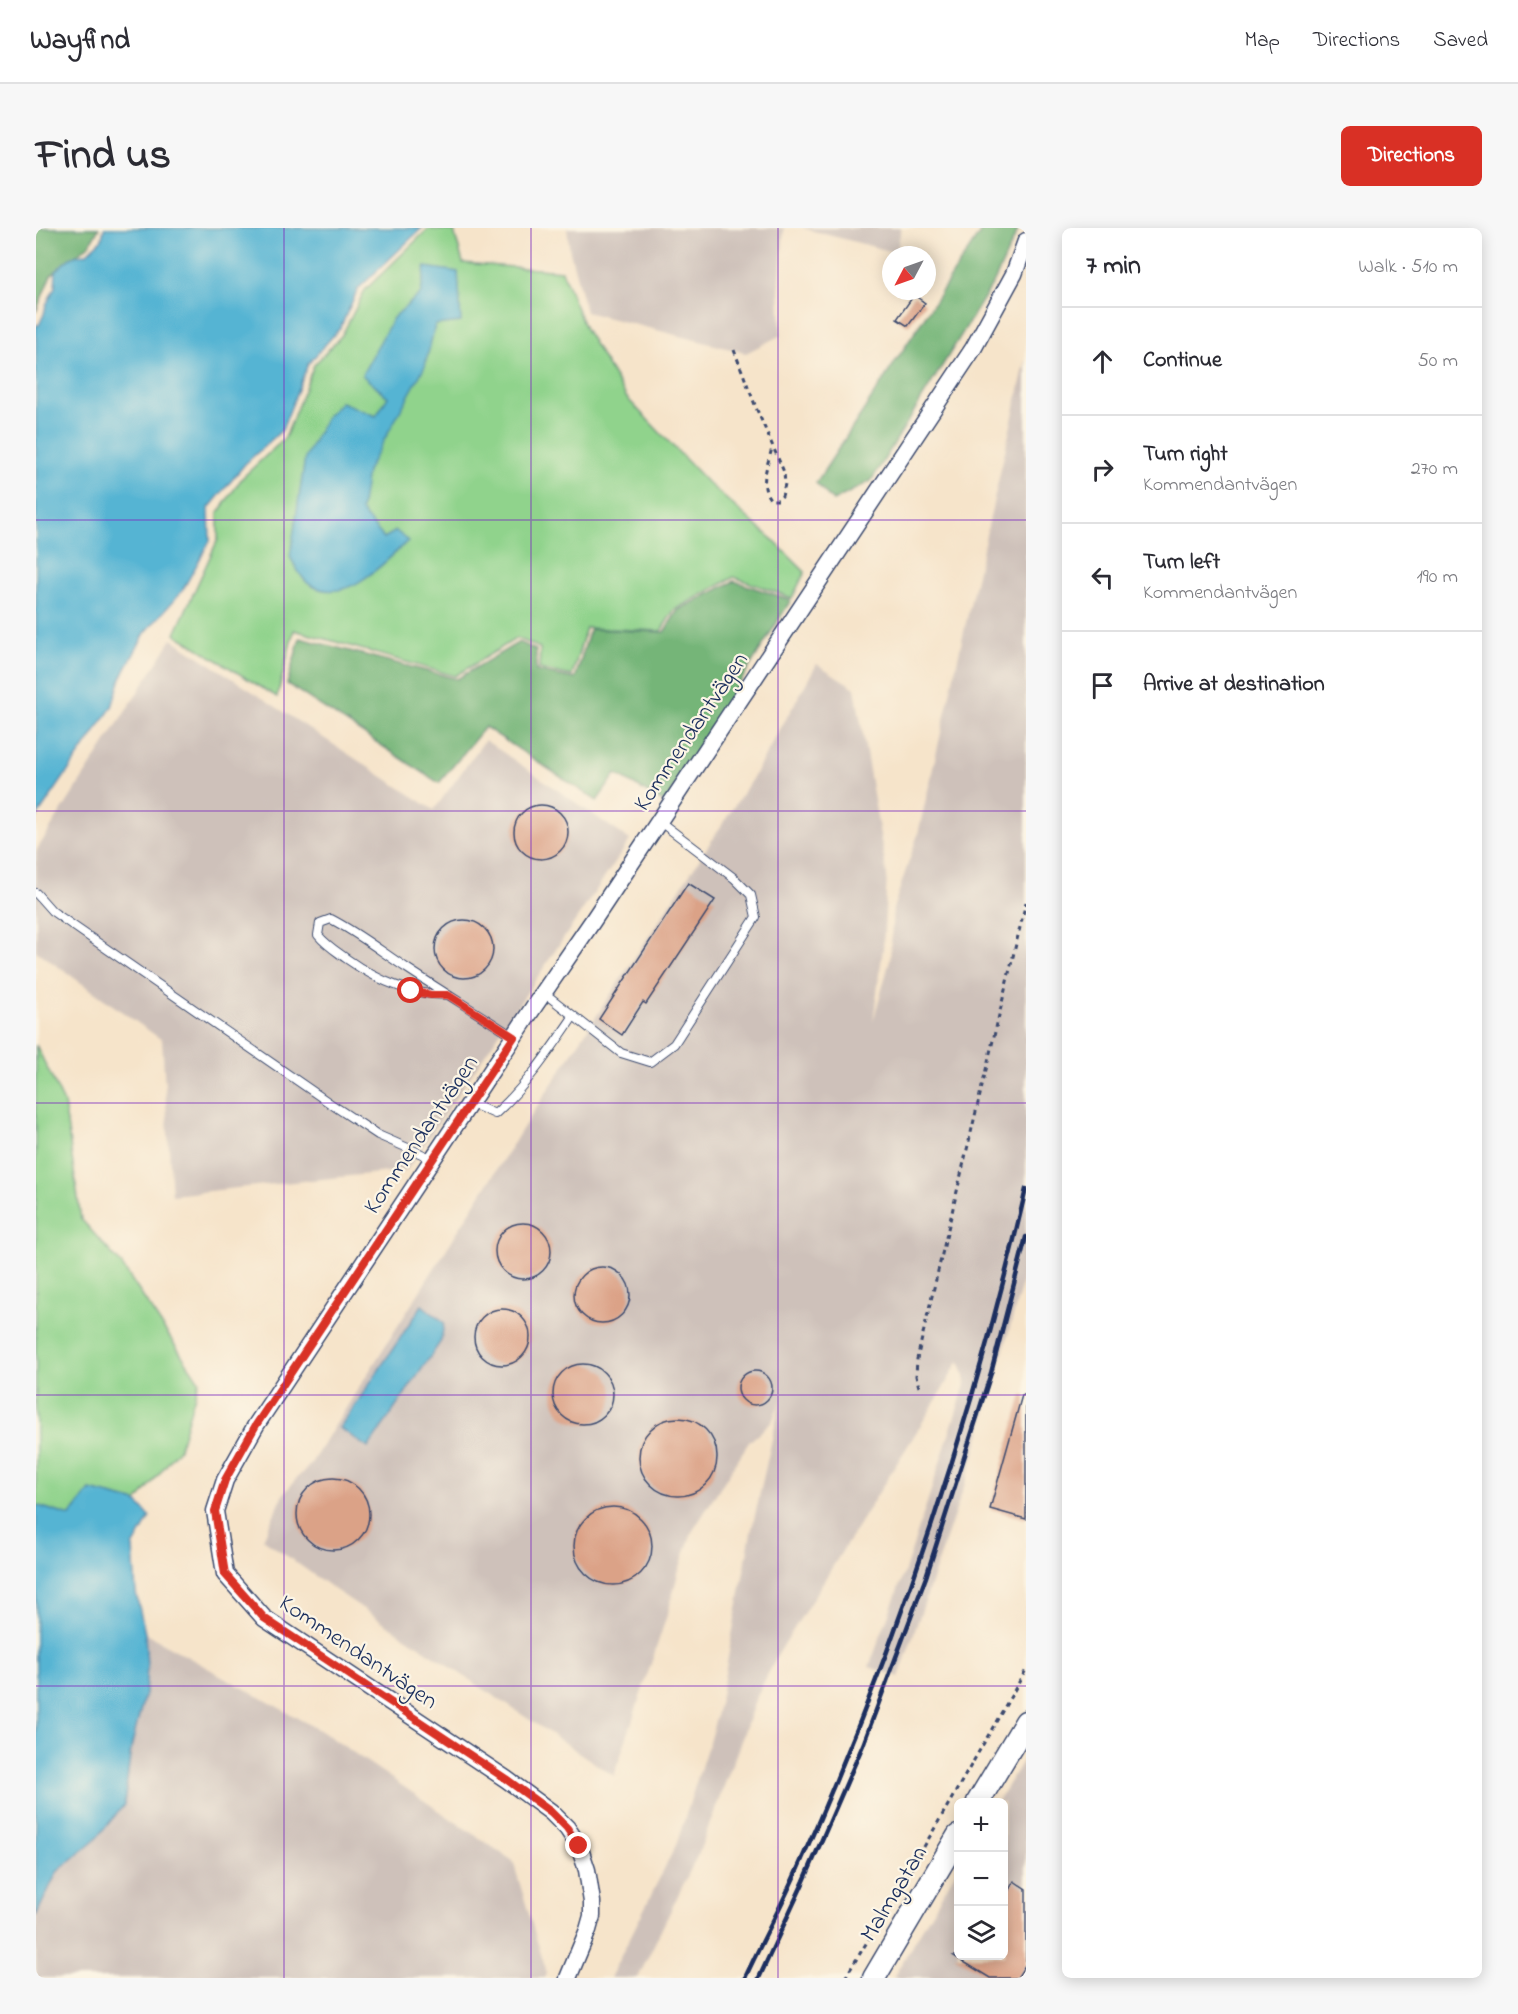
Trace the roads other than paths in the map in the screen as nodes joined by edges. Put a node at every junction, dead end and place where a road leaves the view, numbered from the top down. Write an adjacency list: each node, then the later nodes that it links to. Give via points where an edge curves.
1 (1026, 241): 2 (street, Kommendantvägen, via 1014,274 973,349)
2 (659, 821): 4 (street, Kommendantvägen); 6 (lane, via 734,878 751,895 756,917 674,1044 650,1062 621,1053)
3 (36, 893): 9 (lane, via 52,911 331,1104 378,1135)
4 (543, 992): 6 (lane); 7 (street, Kommendantvägen)
5 (448, 995): 5 (lane, via 411,991 365,971 326,945 318,934 320,923 331,919 352,930); 7 (lane)
6 (573, 1017): 8 (lane, via 517,1094 495,1114)
7 (514, 1037): 8 (street, Kommendantvägen)
8 (470, 1103): 9 (street, Kommendantvägen)
9 (433, 1159): 13 (street, Kommendantvägen, via 256,1425 225,1480 215,1511 225,1574 264,1618 506,1779 567,1828 579,1846 591,1882 592,1916)
10 (1026, 1722): 11 (street)
11 (981, 1798)
12 (954, 1843): 14 (street, Malmgatan)
13 (568, 1978)
14 (874, 1978)

